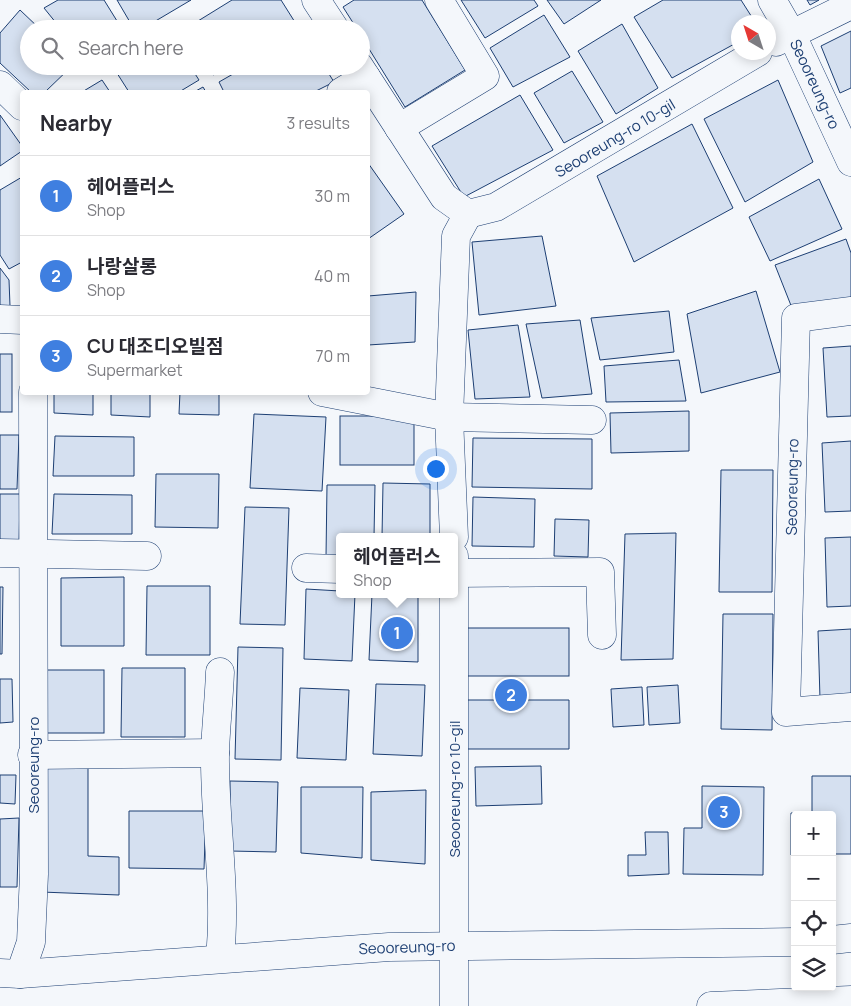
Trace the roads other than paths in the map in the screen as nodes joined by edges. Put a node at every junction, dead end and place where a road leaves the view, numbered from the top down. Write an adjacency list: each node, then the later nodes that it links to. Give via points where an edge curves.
1 (316, 0): 5 (street)
2 (440, 0): 14 (street, via 485,76)
3 (772, 0): 6 (street)
4 (851, 5): 6 (street)
5 (329, 20)
6 (792, 33): 7 (street); 15 (street, Seooreung-ro)
7 (776, 42)
8 (745, 60): 16 (street, Seooreung-ro 10-gil, via 496,208)
9 (360, 75): 12 (street)
10 (365, 75): 14 (street)
11 (0, 85): 13 (street)
12 (343, 90)
13 (20, 104)
14 (399, 128): 16 (street, via 444,198)
15 (851, 162)
16 (468, 214): 22 (street, via 456,236)
17 (851, 311): 34 (street, Seooreung-ro, via 796,318 786,712)
18 (0, 319): 19 (street)
19 (20, 320)
20 (33, 395): 26 (street, Seooreung-ro)
21 (338, 395): 22 (street)
22 (449, 416): 23 (street); 24 (street)
23 (592, 420)
24 (454, 533)
25 (0, 553): 26 (street)
26 (34, 554): 27 (street); 36 (street, Seooreung-ro)
27 (147, 556)
28 (306, 568): 29 (street)
29 (336, 569)
30 (458, 573): 32 (street, via 600,572)
31 (455, 598): 40 (street, Seooreung-ro 10-gil)
32 (602, 635)
33 (220, 672): 35 (street)
34 (851, 708)
35 (215, 753): 36 (street); 41 (street, via 221,874)
36 (32, 755): 42 (street, Seooreung-ro, via 34,874 31,942)
37 (851, 938): 38 (street)
38 (836, 940)
39 (791, 942): 40 (street, Seooreung-ro)
40 (454, 945): 41 (street, Seooreung-ro); 45 (street, Seooreung-ro 10-gil)
41 (220, 957): 42 (street, Seooreung-ro)
42 (10, 973)
43 (851, 1000): 44 (street)
44 (782, 1005): 46 (street)
45 (454, 1006)
46 (711, 1006)

